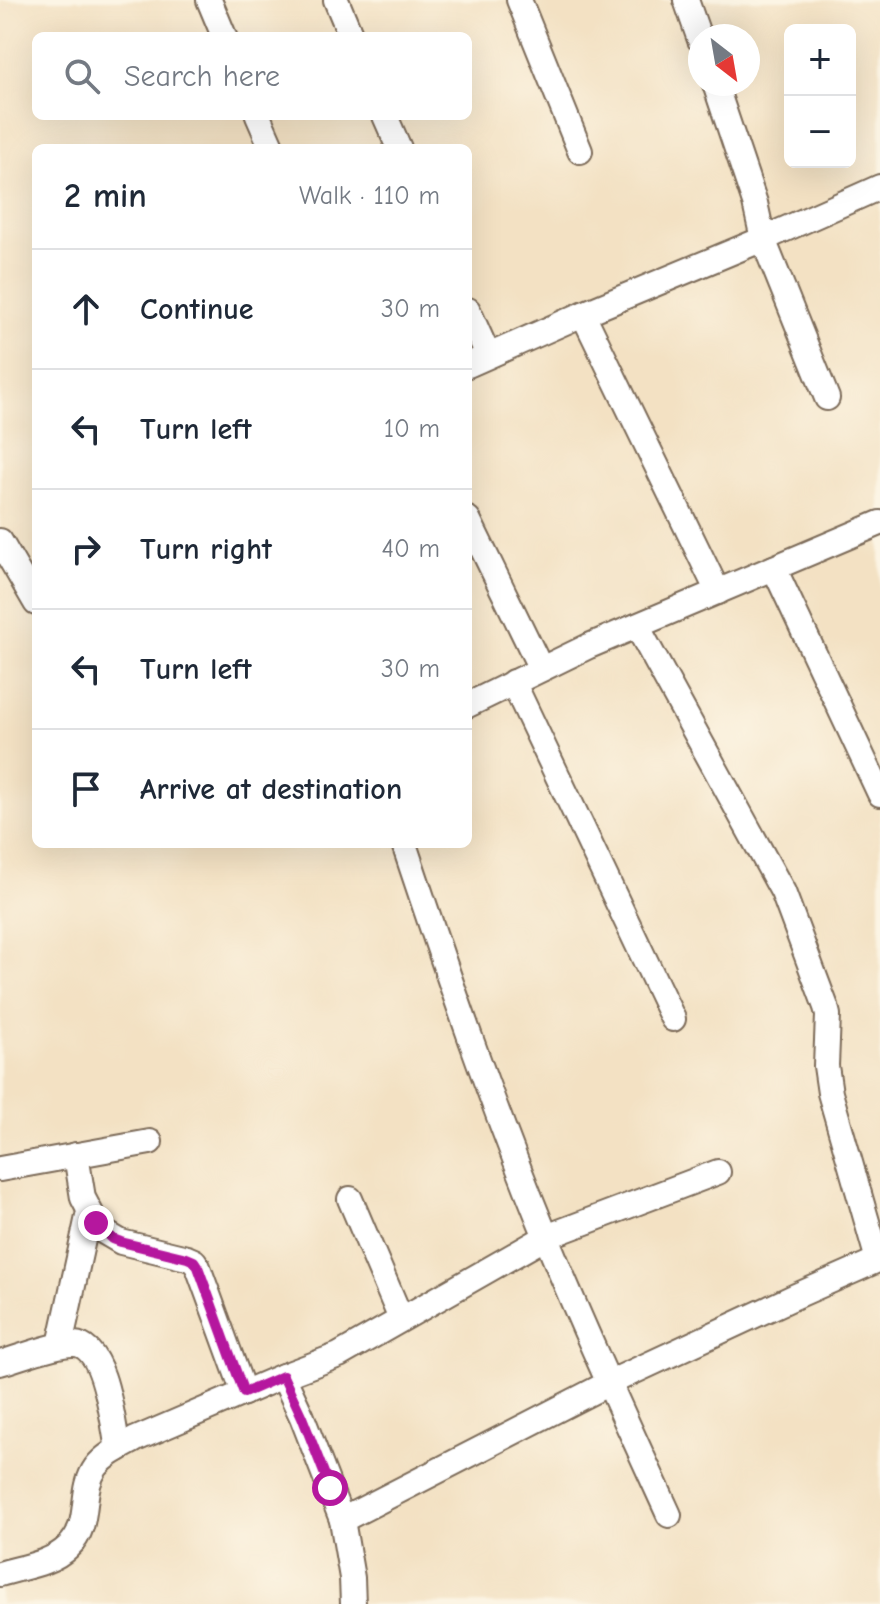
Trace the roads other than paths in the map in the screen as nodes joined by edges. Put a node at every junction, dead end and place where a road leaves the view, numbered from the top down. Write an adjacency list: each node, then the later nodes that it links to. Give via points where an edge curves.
1 (209, 0): 6 (street)
2 (336, 0): 7 (street)
3 (519, 0): 13 (street)
4 (686, 0): 5 (street)
5 (694, 24)
6 (222, 32)
7 (349, 32)
8 (719, 96): 15 (street)
9 (260, 120): 11 (street)
10 (387, 120): 12 (street)
11 (270, 144)
12 (397, 144)
13 (580, 151)
14 (880, 187): 15 (street)
15 (763, 239): 16 (street); 19 (street)
16 (583, 314): 18 (street); 25 (street)
17 (472, 330): 18 (street)
18 (478, 360)
19 (827, 398)
20 (880, 523): 23 (street)
21 (472, 527): 27 (street)
22 (0, 541): 24 (street)
23 (774, 568): 25 (street); 30 (street)
24 (29, 574)
25 (718, 592): 26 (street)
26 (637, 626): 27 (street); 40 (street, via 783,892 826,1007 830,1093)
27 (541, 669): 28 (street)
28 (513, 682): 29 (street); 32 (street)
29 (472, 703)
30 (880, 794)
31 (405, 848): 39 (street, via 463,1020)
32 (673, 1019)
33 (150, 1142): 34 (street)
34 (76, 1155): 35 (street); 38 (street)
35 (0, 1169)
36 (718, 1172): 39 (street)
37 (350, 1199): 41 (street)
38 (89, 1212): 42 (street); 46 (street, via 113,1239 194,1261)
39 (546, 1237): 41 (street); 45 (street)
40 (879, 1260): 45 (street)
41 (401, 1319): 44 (street, via 339,1355)
42 (60, 1345): 43 (street); 47 (street, via 84,1346 96,1360)
43 (0, 1363)
44 (283, 1376): 46 (street); 49 (street)
45 (609, 1383): 48 (street); 49 (street)
46 (244, 1393): 47 (street)
47 (118, 1449): 50 (street, via 90,1479 84,1519 70,1546 49,1560)
48 (669, 1515)
49 (342, 1520): 51 (street)
50 (0, 1574)
51 (353, 1604)

